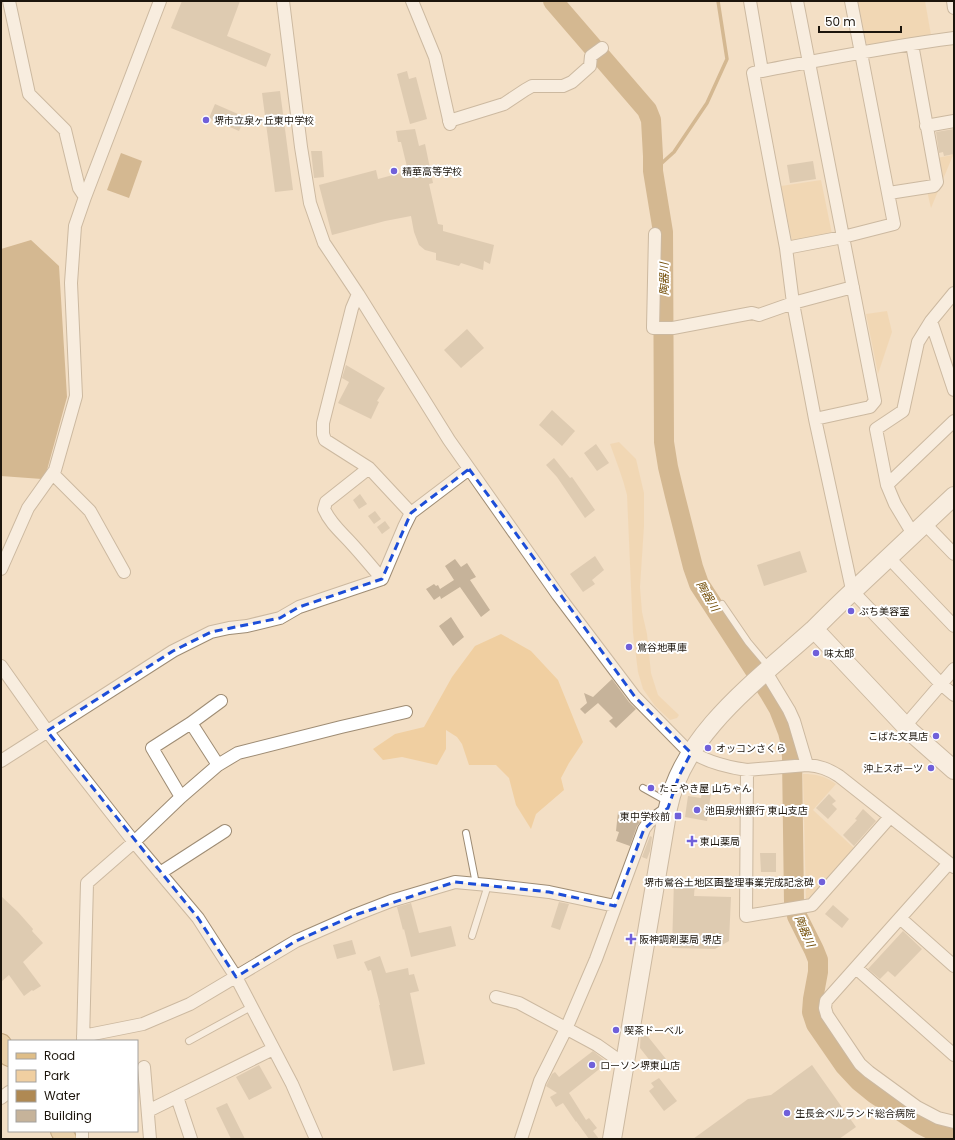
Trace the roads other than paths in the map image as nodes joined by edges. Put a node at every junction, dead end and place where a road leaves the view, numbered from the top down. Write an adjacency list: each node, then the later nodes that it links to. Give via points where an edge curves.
1 (9, 1): 19 (street, via 29,94 64,130 79,188)
2 (160, 1): 19 (street)
3 (283, 1): 25 (street, via 310,203 324,243)
4 (412, 1): 12 (street, via 435,57 450,122 504,104 532,86 563,86 572,82 590,66 592,56)
5 (750, 1): 15 (street)
6 (797, 1): 14 (street)
7 (850, 1): 13 (street)
8 (953, 1): 9 (street)
9 (954, 8)
10 (954, 38): 11 (street)
11 (912, 44): 13 (street); 17 (street)
12 (599, 51)
13 (861, 52): 14 (street); 18 (street)
14 (809, 62): 15 (street); 21 (street)
15 (762, 71): 22 (street, via 753,73)
16 (954, 121): 17 (street)
17 (926, 126): 18 (street, via 937,182 934,186)
18 (888, 194): 21 (street, via 894,224)
19 (85, 197): 33 (street, via 76,226 71,283 76,396)
20 (655, 234): 26 (street, via 653,328 673,328 752,313 759,315)
21 (843, 237): 22 (street); 23 (street)
22 (786, 248): 26 (street)
23 (853, 287): 26 (street); 29 (street, via 875,401 870,407)
24 (954, 293): 27 (street)
25 (358, 294): 31 (street, via 352,308 323,423 323,434 326,440); 32 (street)
26 (793, 303): 29 (street)
27 (931, 321): 28 (street); 34 (street, via 918,342 903,411 876,429)
28 (954, 390)
29 (815, 420): 43 (street)
30 (954, 421): 34 (street)
31 (369, 468): 36 (street); 42 (street, via 326,502 324,509 337,530)
32 (469, 469): 36 (street); 57 (street, via 558,596 635,697)
33 (53, 474): 40 (street, via 28,508); 41 (street, via 90,511)
34 (887, 485): 37 (street, via 895,504)
35 (954, 496): 37 (street)
36 (411, 513): 42 (street)
37 (919, 529): 38 (street); 39 (street)
38 (954, 554)
39 (889, 558): 43 (street); 45 (street)
40 (1, 569)
41 (124, 572)
42 (382, 579): 56 (street, via 299,607 280,618 211,632 174,651)
43 (853, 591): 46 (street); 50 (street)
44 (722, 604): 49 (lane, via 748,642)
45 (954, 626)
46 (814, 629): 49 (street); 55 (street)
47 (1, 666): 56 (street)
48 (954, 669): 50 (street)
49 (763, 675): 57 (street, via 716,720); 60 (street, via 789,710 794,721)
50 (941, 684): 51 (street); 55 (street)
51 (954, 695)
52 (220, 701): 54 (street)
53 (406, 712): 59 (street, via 238,753)
54 (191, 723): 59 (street); 64 (street, via 152,748)
55 (905, 726): 62 (street)
56 (47, 731): 58 (street); 69 (street)
57 (692, 753): 61 (street); 65 (street, via 685,762)
58 (1, 761)
59 (218, 765): 64 (street)
60 (797, 766): 61 (street); 66 (street, via 827,769)
61 (746, 770): 66 (street, via 746,916 812,905)
62 (954, 770)
63 (643, 788): 65 (lane)
64 (181, 797): 69 (street)
65 (668, 806): 73 (street, via 644,829); 88 (street)
66 (890, 817): 70 (street)
67 (226, 831): 71 (street)
68 (466, 833): 72 (lane)
69 (134, 842): 71 (street); 82 (street, via 87,883)
70 (951, 865): 74 (street)
71 (160, 873): 78 (street, via 198,918)
72 (482, 884): 73 (street, via 549,892); 75 (lane); 78 (street, via 455,882 391,901 296,942)
73 (615, 906): 81 (street)
74 (900, 918): 76 (street); 77 (street)
75 (472, 936)
76 (954, 966)
77 (856, 968): 87 (street); 92 (street, via 826,1002 827,1016 860,1064 869,1072 917,1107 938,1118)
78 (236, 978): 80 (street); 82 (street, via 190,1004 143,1024)
79 (496, 997): 81 (street, via 519,1003)
80 (251, 1007): 83 (lane); 85 (street)
81 (566, 1029): 88 (street, via 597,1045); 96 (street, via 540,1081)
82 (83, 1038)
83 (188, 1041)
84 (1, 1044): 86 (main road)
85 (273, 1049): 90 (street); 95 (street, via 292,1084)
86 (8, 1054)
87 (954, 1055)
88 (624, 1064): 97 (street)
89 (144, 1067): 91 (street)
90 (177, 1096): 91 (street); 94 (street)
91 (148, 1111): 93 (street)
92 (954, 1122)
93 (150, 1139)
94 (191, 1139)
95 (316, 1139)
96 (521, 1139)
97 (612, 1139)

